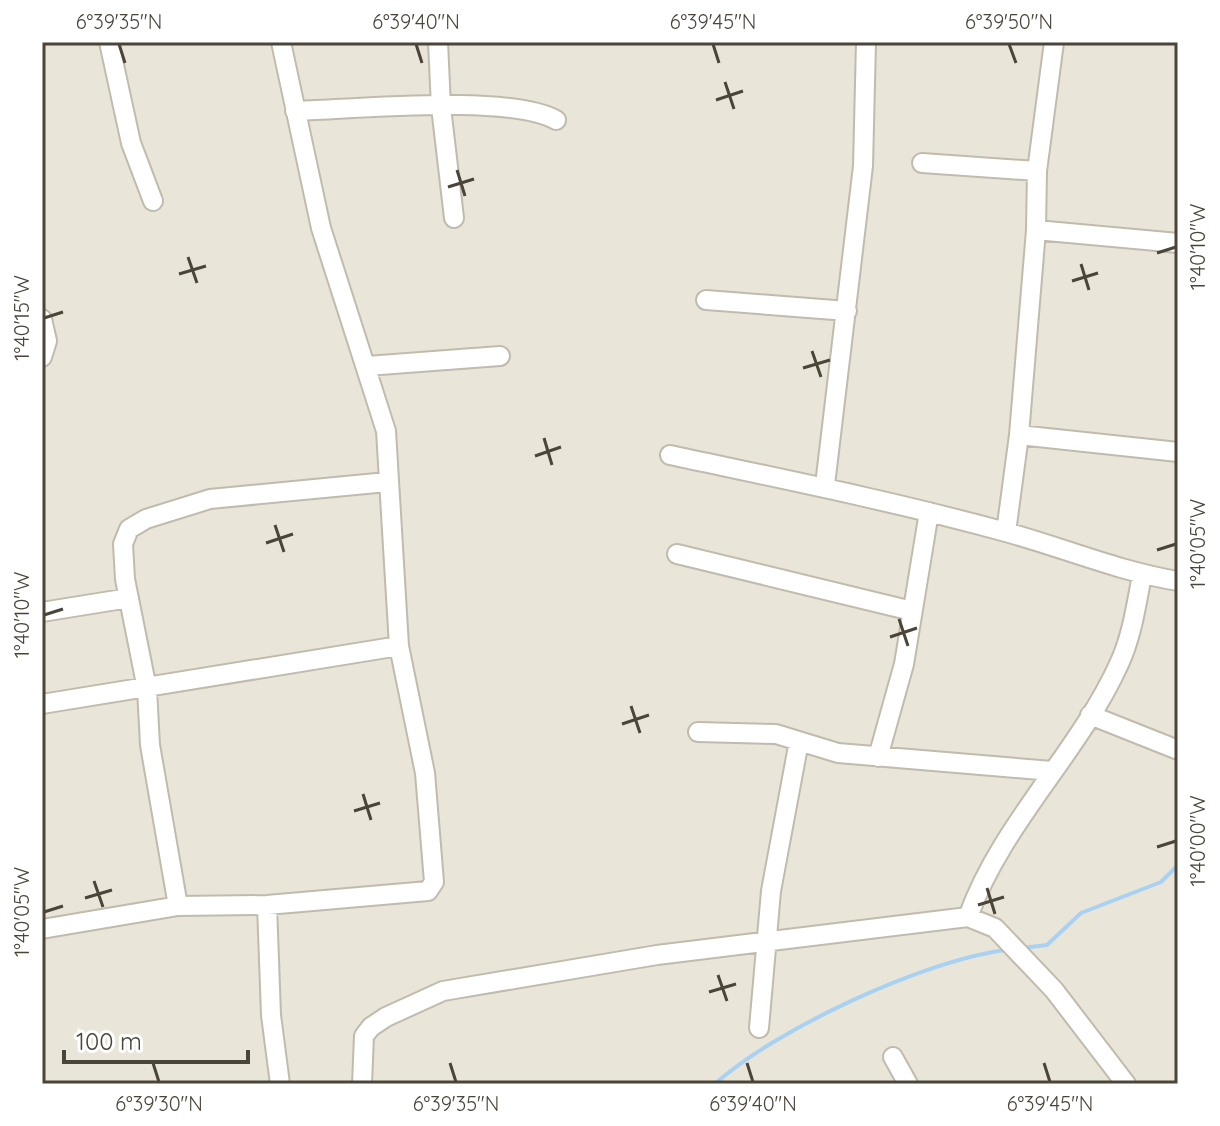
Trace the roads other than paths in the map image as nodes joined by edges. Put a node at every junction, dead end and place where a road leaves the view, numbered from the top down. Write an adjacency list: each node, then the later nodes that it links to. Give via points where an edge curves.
1 (109, 42): 11 (street, via 131,143)
2 (281, 42): 7 (street)
3 (438, 42): 6 (street)
4 (866, 42): 16 (street, via 863,166)
5 (1054, 42): 10 (street)
6 (441, 107): 7 (street); 8 (street, via 539,111); 12 (street)
7 (295, 111): 20 (street, via 321,228)
8 (556, 120)
9 (922, 163): 10 (street)
10 (1037, 171): 13 (street)
11 (153, 201)
12 (454, 218)
13 (1036, 230): 14 (street); 21 (street)
14 (1178, 243)
15 (706, 300): 16 (street)
16 (847, 311): 25 (street)
17 (42, 319): 19 (street, via 47,341)
18 (500, 356): 20 (street)
19 (42, 357)
20 (367, 366): 24 (street, via 386,431)
21 (1019, 435): 22 (street); 27 (street)
22 (1178, 452)
23 (670, 455): 25 (street)
24 (387, 482): 31 (street, via 210,499 146,519 129,529 123,544); 34 (street)
25 (825, 485): 26 (street)
26 (929, 512): 27 (street); 32 (street)
27 (1006, 532): 29 (street)
28 (677, 554): 32 (street)
29 (1142, 575): 30 (street); 37 (street, via 1127,643)
30 (1178, 581)
31 (129, 598): 33 (street); 35 (street)
32 (912, 611): 41 (street, via 904,664)
33 (42, 612)
34 (399, 646): 35 (street); 43 (street, via 425,773 432,887 396,896)
35 (147, 689): 36 (street); 44 (street, via 150,745)
36 (42, 704)
37 (1090, 715): 40 (street); 42 (street)
38 (698, 732): 39 (street, via 776,734)
39 (799, 741): 41 (street, via 838,753); 47 (street)
40 (1178, 750)
41 (878, 757): 42 (street)
42 (1052, 771): 45 (street, via 1006,840)
43 (267, 905): 44 (street); 50 (street)
44 (178, 906): 46 (street)
45 (968, 917): 47 (street); 53 (street, via 995,928 1054,990)
46 (42, 929)
47 (766, 943): 48 (street); 51 (street, via 643,957 443,991 371,1027 364,1036)
48 (759, 1028)
49 (893, 1057): 52 (street)
50 (280, 1084)
51 (362, 1084)
52 (908, 1084)
53 (1126, 1084)

